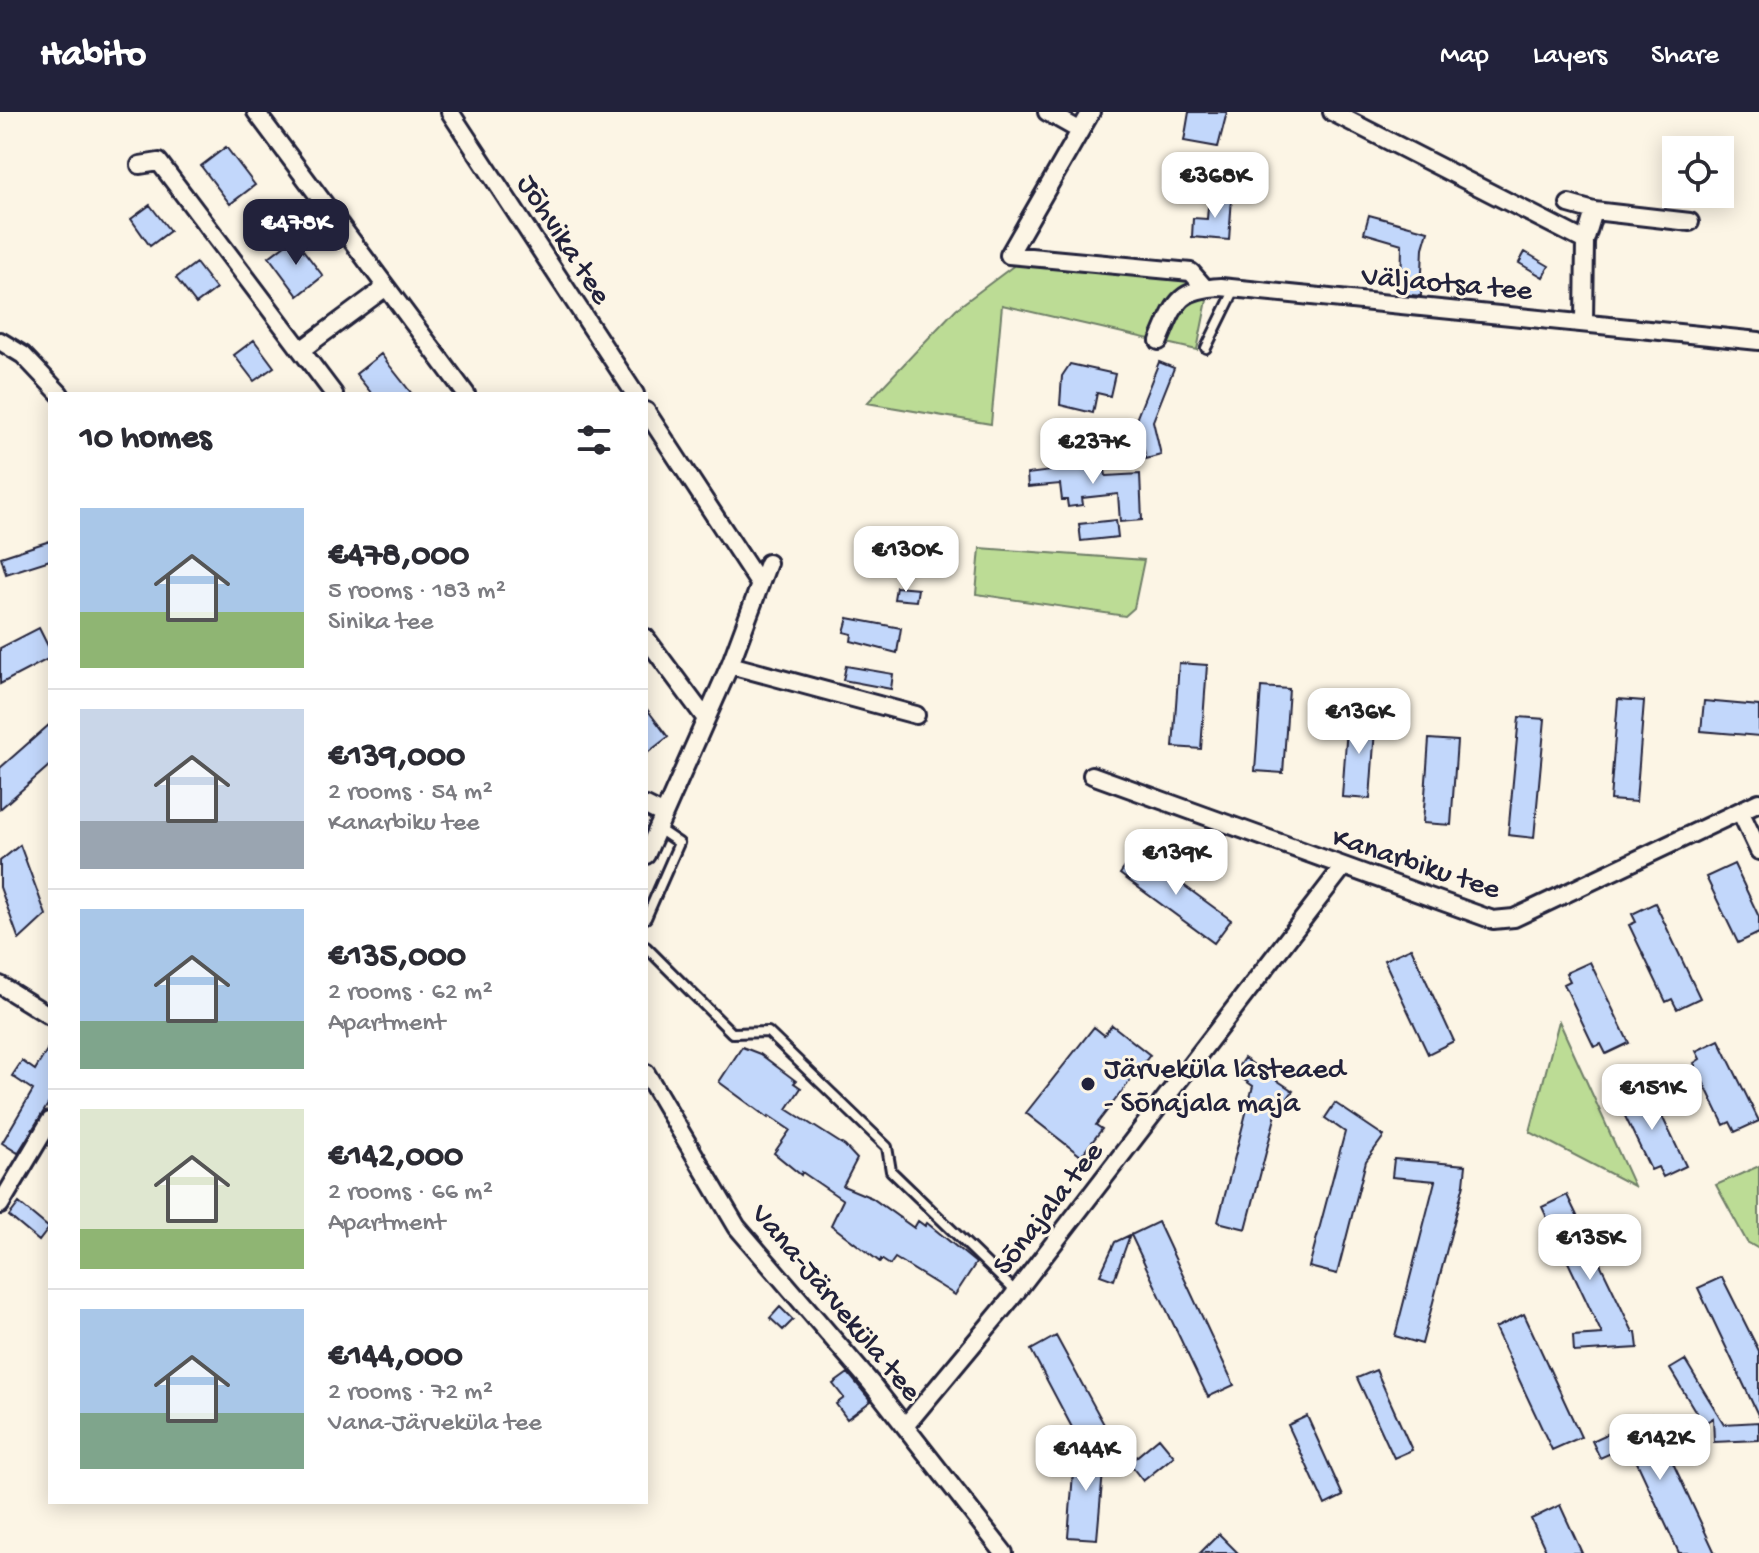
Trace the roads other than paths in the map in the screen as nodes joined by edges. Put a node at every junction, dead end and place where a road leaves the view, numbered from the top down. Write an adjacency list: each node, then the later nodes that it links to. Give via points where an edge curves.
1 (256, 112): 12 (street)
2 (450, 112): 24 (street, Jõhvika tee)
3 (1047, 112): 6 (street)
4 (1091, 112): 6 (street)
5 (1332, 112): 11 (street)
6 (1079, 130): 13 (street, via 1009,255 1191,272)
7 (140, 165): 20 (street, via 159,162)
8 (1569, 204): 9 (street)
9 (1594, 211): 10 (street); 11 (street)
10 (1690, 222)
11 (1585, 241): 15 (street)
12 (386, 287): 20 (street); 23 (street)
13 (1205, 288): 14 (street, Väljaotsa tee); 17 (street, via 1183,295 1174,305)
14 (1235, 289): 15 (street, Väljaotsa tee); 19 (lane)
15 (1584, 321): 18 (street, Väljaotsa tee)
16 (0, 341): 21 (street, via 23,355)
17 (1159, 341)
18 (1759, 341)
19 (1206, 348)
20 (301, 350): 22 (street)
21 (58, 392)
22 (332, 392)
23 (465, 392)
24 (634, 392)
25 (648, 414): 27 (street)
26 (768, 563): 27 (street)
27 (760, 585): 29 (street)
28 (648, 641): 31 (street)
29 (730, 665): 30 (street); 31 (street)
30 (916, 715)
31 (706, 719): 36 (street)
32 (1092, 775): 39 (street, Kanarbiku tee)
33 (1759, 802): 35 (street, Kanarbiku tee)
34 (648, 808): 36 (street)
35 (1740, 811): 38 (street); 39 (street, Kanarbiku tee, via 1514,918 1493,920)
36 (659, 821): 37 (street); 40 (lane, via 679,843)
37 (648, 850)
38 (1759, 851)
39 (1343, 867): 47 (street, Sõnajala tee)
40 (648, 913)
41 (648, 949): 47 (lane, via 732,1033 768,1032 887,1147 891,1171)
42 (0, 985): 43 (street)
43 (48, 1015)
44 (648, 1078): 48 (street, Vana-Järveküla tee, via 737,1227)
45 (48, 1124): 46 (street)
46 (0, 1205)
47 (1016, 1292): 48 (street, Sõnajala tee)
48 (906, 1425): 49 (street, Vana-Järveküla tee)
49 (1004, 1553)

